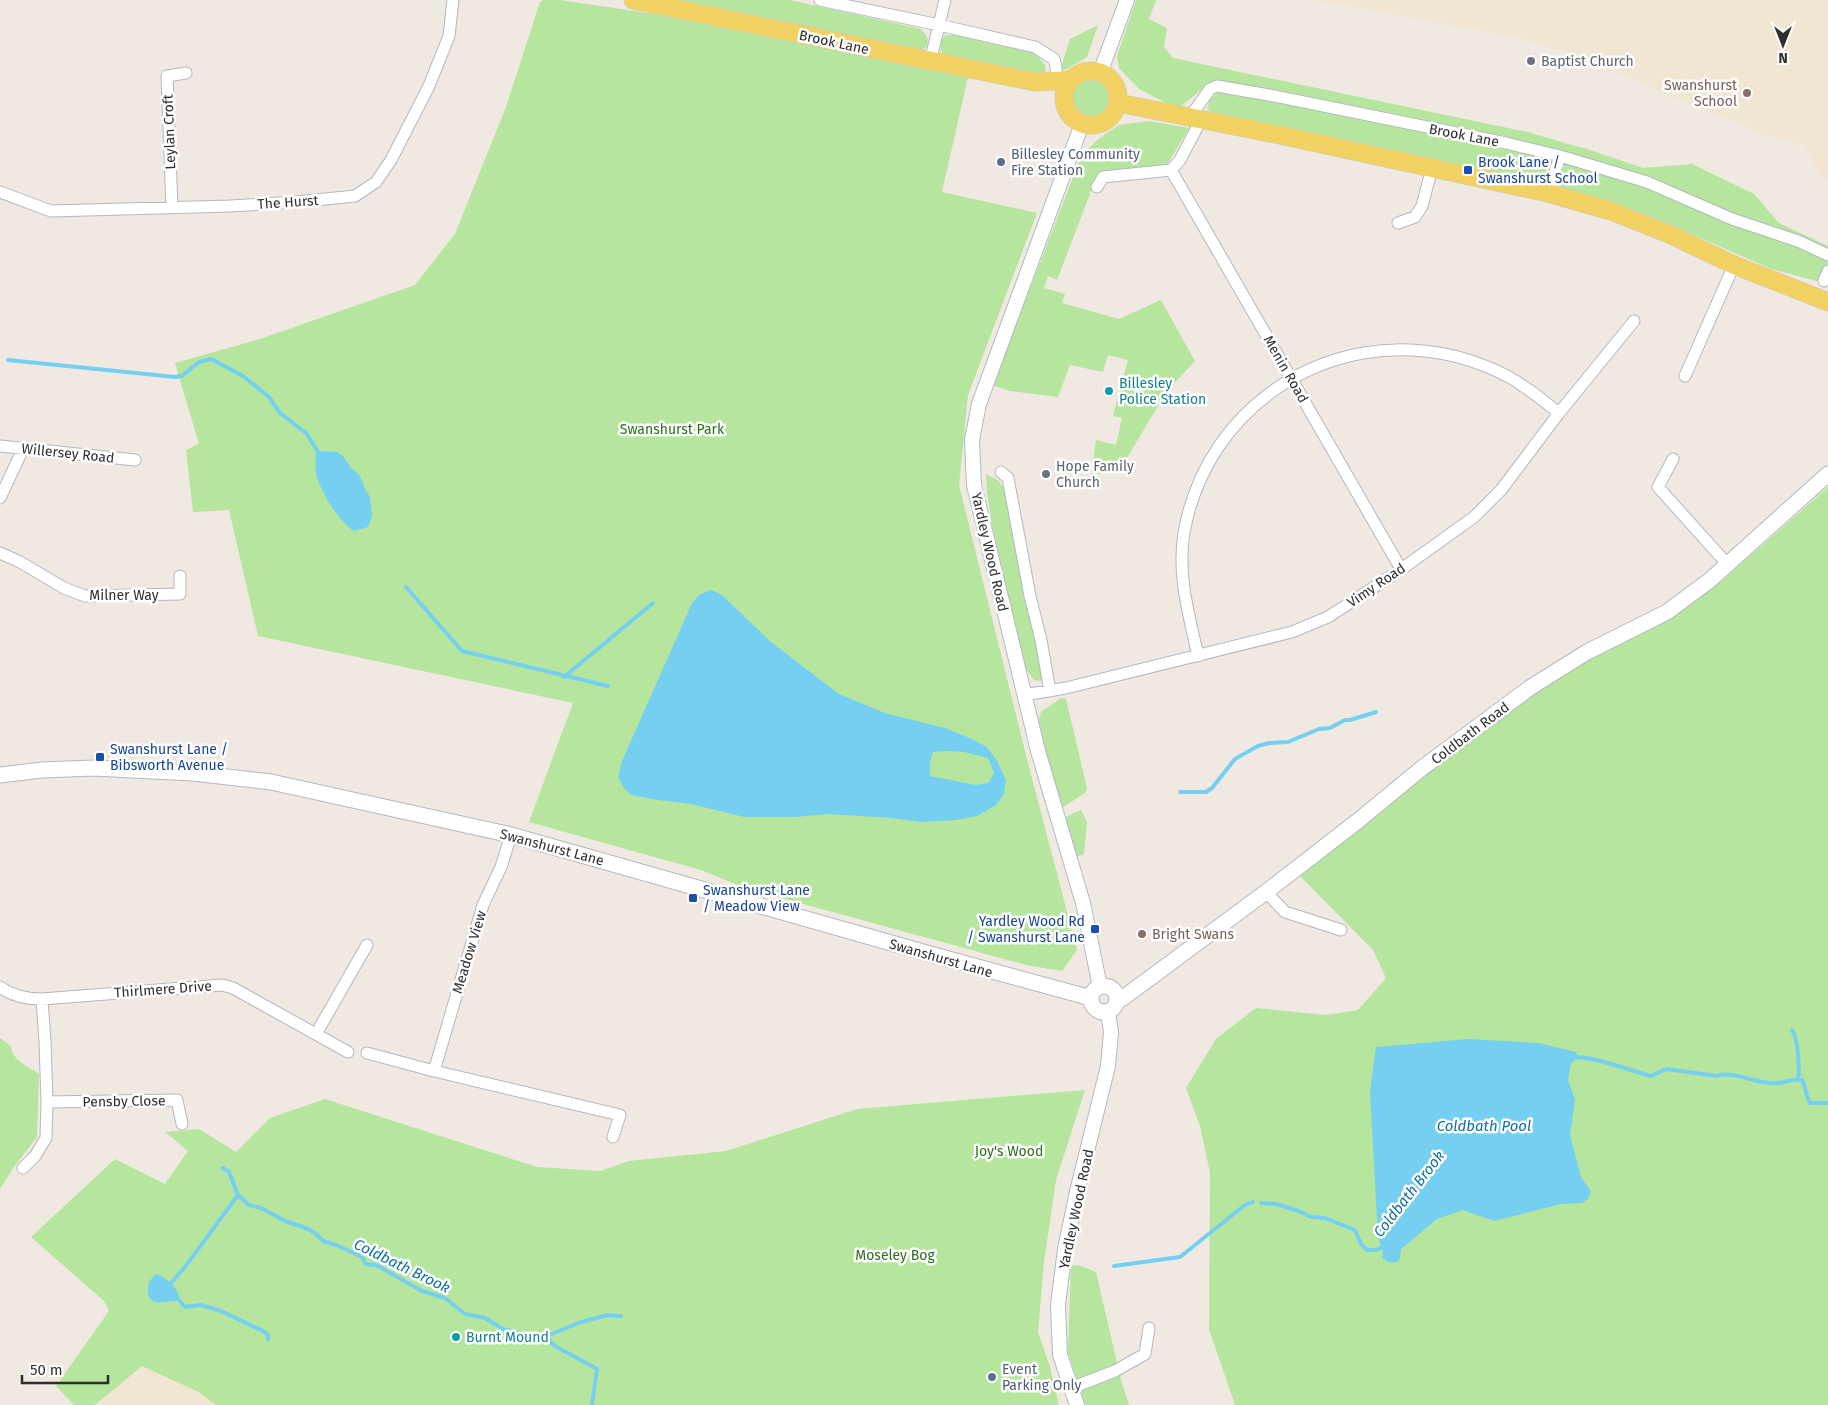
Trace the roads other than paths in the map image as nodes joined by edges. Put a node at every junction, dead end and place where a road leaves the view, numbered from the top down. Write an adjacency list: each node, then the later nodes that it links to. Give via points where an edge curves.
1 (453, 0): 22 (street, The Hurst, via 449,36 430,86 376,182 355,196 336,199)
2 (633, 0): 7 (main road, Brook Lane)
3 (820, 0): 6 (street)
4 (945, 0): 6 (street)
5 (1127, 0): 9 (street)
6 (939, 24): 7 (street); 10 (street, via 1035,47 1054,59)
7 (930, 62): 11 (main road, Brook Lane)
8 (186, 73): 22 (street, Leylan Croft, via 167,76)
9 (1100, 73): 10 (main road, via 1085,72); 12 (main road, via 1114,85)
10 (1064, 80): 11 (main road, Brook Lane); 13 (main road)
11 (1035, 82): 13 (main road, Brook Lane, via 1054,93)
12 (1118, 103): 14 (main road); 15 (main road, via 1104,122)
13 (1064, 104): 15 (main road, via 1070,116)
14 (1196, 119): 16 (street, Brook Lane, via 1210,89 1217,86); 17 (main road); 18 (street, via 1180,160)
15 (1082, 124): 44 (street, Yardley Wood Road, via 979,404 972,440 974,485)
16 (1560, 156): 21 (street); 24 (street, Brook Lane, via 1647,182 1732,219)
17 (1432, 168): 21 (main road); 23 (street, via 1422,206 1415,217)
18 (1171, 170): 19 (street, via 1104,177); 29 (street, Menin Road)
19 (1097, 187)
20 (0, 192): 22 (street, The Hurst, via 50,211)
21 (1548, 193): 25 (main road, via 1611,211)
22 (172, 208)
23 (1398, 223)
24 (1828, 255)
25 (1734, 265): 26 (main road); 28 (street)
26 (1828, 302)
27 (1634, 321): 30 (street, Vimy Road)
28 (1685, 376)
29 (1291, 378): 30 (street, via 1321,364 1358,353 1420,350 1455,356 1488,368 1522,384); 40 (street, Menin Road); 42 (street, via 1253,406 1230,432 1211,457 1190,508 1184,533 1182,580)
30 (1559, 413): 40 (street, Vimy Road, via 1501,490 1474,517)
31 (0, 446): 32 (street, Willersey Road)
32 (24, 449): 34 (street, Willersey Road); 37 (street)
33 (1673, 459): 39 (street, via 1658,487)
34 (135, 460)
35 (1001, 472): 43 (street, Yardley Wood Road, via 1008,478)
36 (1828, 474): 39 (main road, Coldbath Road)
37 (0, 498)
38 (0, 553): 41 (street, Milner Way, via 85,596 180,594)
39 (1728, 564): 47 (main road, Coldbath Road, via 1667,612 1587,652 1531,687 1422,768)
40 (1400, 569): 42 (street, Vimy Road, via 1328,617 1292,632)
41 (180, 576)
42 (1198, 656): 43 (street, Vimy Road)
43 (1050, 691): 44 (street, Vimy Road)
44 (1024, 695): 51 (street, Yardley Wood Road, via 1083,903)
45 (0, 775): 46 (main road, Swanshurst Lane, via 94,768 203,774 271,782)
46 (511, 835): 51 (main road, Swanshurst Lane, via 930,954); 57 (street, Meadow View, via 501,867 483,905)
47 (1266, 892): 48 (street, via 1285,912); 53 (main road, Coldbath Road)
48 (1341, 930)
49 (368, 945): 54 (street)
50 (0, 987): 52 (street, Thirlmere Drive, via 6,992)
51 (1096, 993): 53 (main road, via 1093,1006 1097,1010); 53 (main road, via 1108,987 1113,990 1116,994)
52 (42, 999): 54 (street, Thirlmere Drive, via 222,985); 58 (street)
53 (1112, 1006): 63 (street, Yardley Wood Road, via 1108,1066 1065,1249 1058,1305 1060,1355)
54 (316, 1034): 55 (street, Thirlmere Drive)
55 (348, 1052)
56 (368, 1053): 57 (street)
57 (434, 1071): 60 (street, via 620,1116)
58 (47, 1102): 59 (street, Pensby Close, via 177,1100); 61 (street, via 46,1138)
59 (182, 1124)
60 (613, 1137)
61 (23, 1168)
62 (1149, 1328): 63 (street, via 1145,1354 1114,1371)
63 (1070, 1388): 64 (street, Yardley Wood Road)
64 (1077, 1405)

